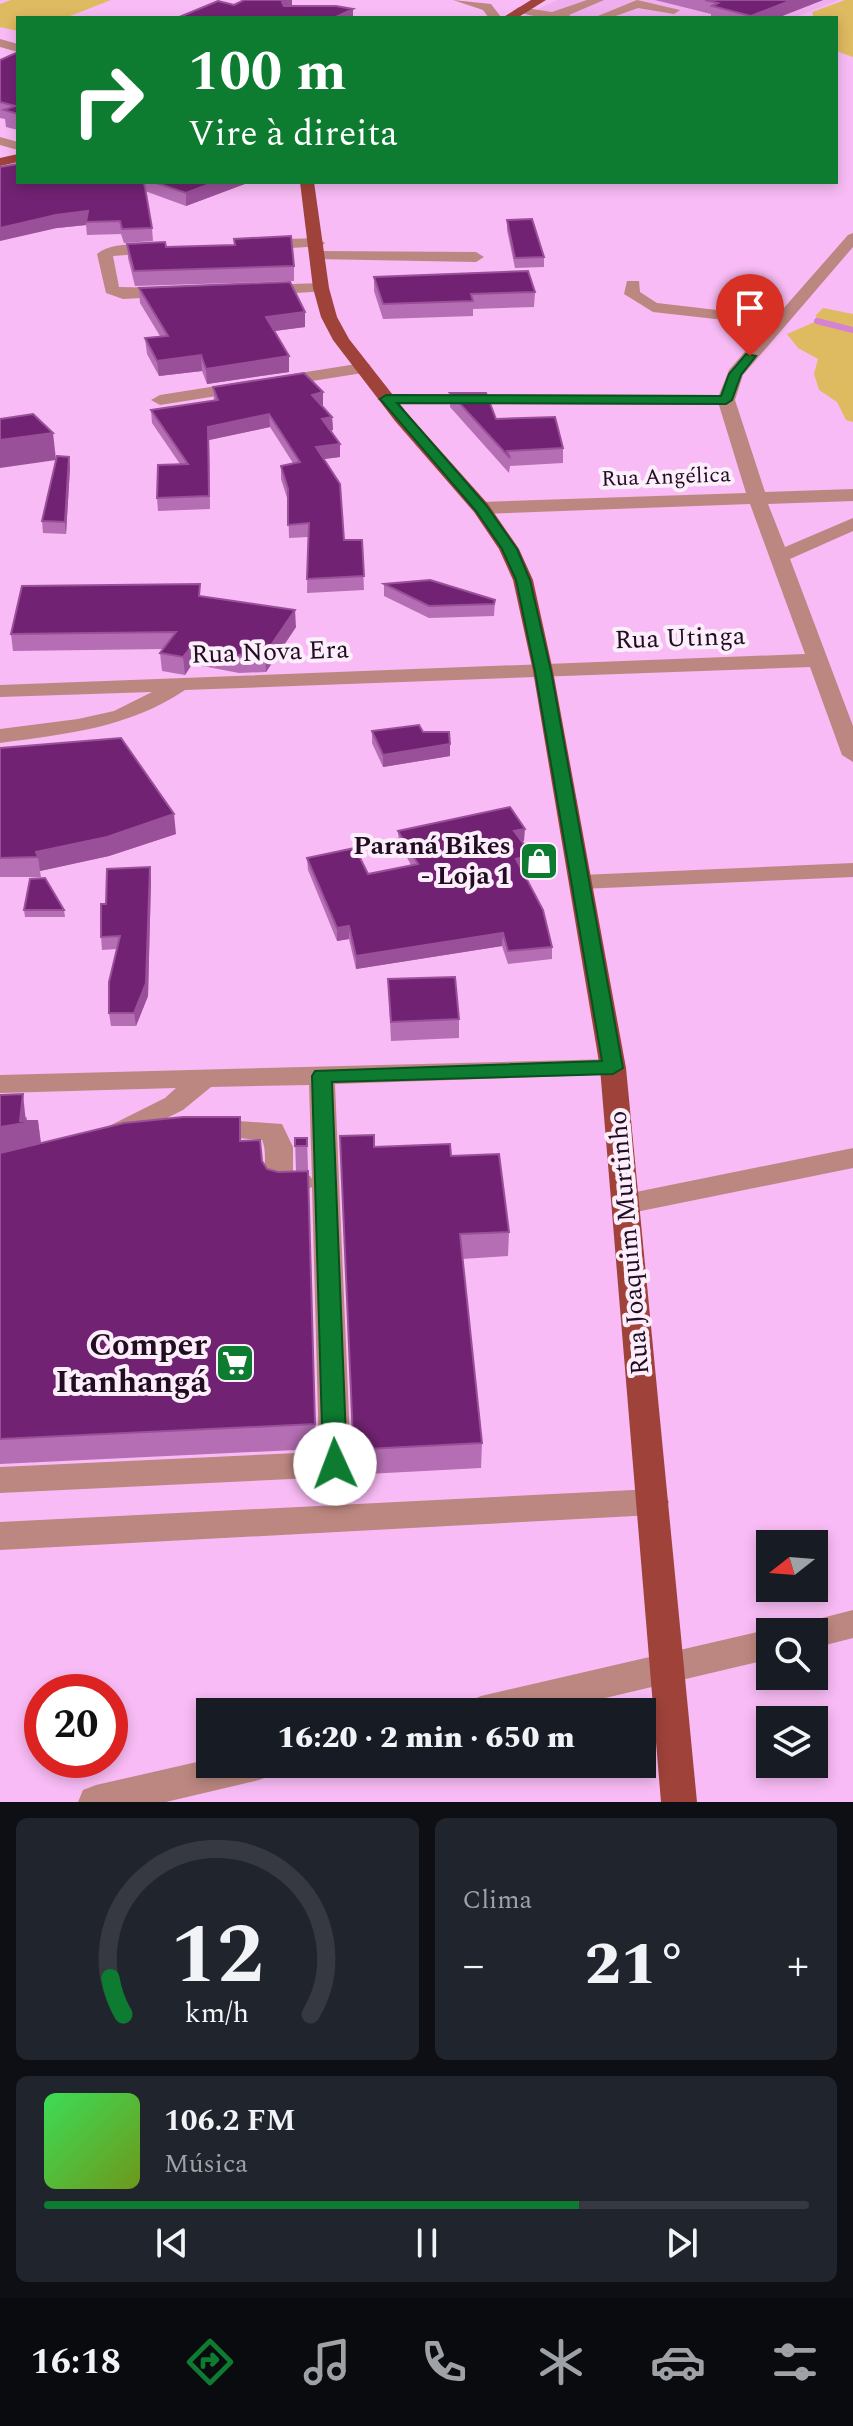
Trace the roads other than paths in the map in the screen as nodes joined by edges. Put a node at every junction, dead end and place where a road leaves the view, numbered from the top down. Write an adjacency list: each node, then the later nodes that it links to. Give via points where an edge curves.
1 (459, 0): 8 (street)
2 (500, 0): 8 (main road)
3 (540, 0): 8 (main road)
4 (598, 0): 9 (street)
5 (622, 0): 6 (street)
6 (637, 4): 7 (street); 10 (street)
7 (674, 10)
8 (505, 13): 9 (street)
9 (553, 16)
10 (604, 16)
11 (10, 46): 12 (street)
12 (0, 52)
13 (307, 184): 17 (main road, Rua Joaquim Murtinho)
14 (853, 238): 19 (street)
15 (238, 246): 17 (street)
16 (175, 249): 24 (street, via 105,254 112,290)
17 (318, 250): 18 (street, via 368,264); 22 (main road, Rua Joaquim Murtinho)
18 (476, 257)
19 (832, 262): 20 (street); 25 (street)
20 (853, 266)
21 (633, 284): 25 (street, via 636,300 653,307)
22 (321, 288): 23 (street); 26 (main road, Rua Joaquim Murtinho, via 341,340)
23 (245, 291)
24 (184, 292)
25 (780, 322): 29 (street, via 735,374)
26 (363, 368): 27 (main road, Rua Joaquim Murtinho); 28 (street)
27 (386, 399): 29 (street); 32 (main road, Rua Joaquim Murtinho)
28 (160, 400)
29 (726, 400): 31 (street)
30 (853, 495): 31 (street, Rua Angélica)
31 (757, 498): 32 (street, Rua Angélica); 34 (street)
32 (481, 508): 36 (main road, Rua Joaquim Murtinho, via 523,580)
33 (853, 524): 34 (street)
34 (781, 556): 35 (street)
35 (819, 660): 36 (street, Rua Utinga); 40 (street)
36 (543, 671): 37 (street, Rua Nova Era); 42 (main road, Rua Joaquim Murtinho)
37 (184, 683): 38 (street, Rua Nova Era); 39 (street, via 121,716)
38 (0, 691)
39 (0, 736)
40 (853, 755)
41 (853, 870): 42 (street)
42 (581, 882): 43 (main road, Rua Joaquim Murtinho)
43 (613, 1068): 44 (street); 49 (main road, Rua Joaquim Murtinho)
44 (322, 1076): 45 (street); 48 (street)
45 (204, 1079): 46 (street); 48 (street, via 174,1104 99,1142 213,1127 272,1131 279,1147 279,1184)
46 (0, 1084)
47 (853, 1158): 49 (street)
48 (327, 1182): 50 (street, via 335,1464)
49 (626, 1204): 51 (main road, Rua Joaquim Murtinho)
50 (0, 1480)
51 (653, 1502): 52 (street); 56 (main road, Rua Joaquim Murtinho)
52 (0, 1536)
53 (853, 1624): 54 (street)
54 (828, 1630)
55 (756, 1647): 56 (street)
56 (669, 1668): 57 (street); 60 (main road, Rua Joaquim Murtinho)
57 (541, 1698)
58 (199, 1778): 59 (street)
59 (96, 1802)
60 (679, 1802)

